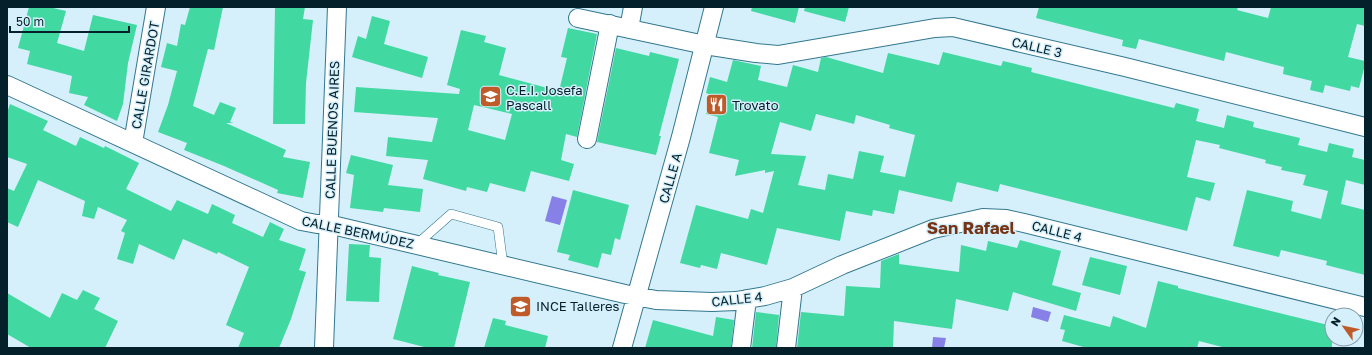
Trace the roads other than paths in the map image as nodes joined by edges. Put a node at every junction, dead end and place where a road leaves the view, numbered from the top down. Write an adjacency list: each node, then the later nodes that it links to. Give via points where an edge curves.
1 (156, 7): 12 (street, CALLE GIRARDOT)
2 (337, 7): 13 (street, CALLE BUENOS AIRES)
3 (634, 7): 7 (street)
4 (714, 7): 8 (street, CALLE A)
5 (578, 18): 6 (street, CALLE 3)
6 (610, 24): 7 (street, CALLE 3); 11 (street)
7 (629, 29): 8 (street, CALLE 3)
8 (705, 45): 10 (street, CALLE 3, via 778,55 953,27); 17 (street, CALLE A)
9 (7, 85): 12 (street, CALLE BERMÚDEZ)
10 (1365, 127)
11 (587, 139)
12 (133, 143): 13 (street, CALLE BERMÚDEZ, via 301,221)
13 (328, 224): 14 (street, CALLE BERMÚDEZ); 20 (street, CALLE BUENOS AIRES)
14 (416, 245): 15 (street, CALLE BERMÚDEZ); 15 (lane, via 451,214 498,227)
15 (503, 265): 17 (street, CALLE BERMÚDEZ)
16 (793, 288): 18 (street, CALLE 4, via 773,295); 19 (street, CALLE 4, via 842,265 933,229 983,218 1024,222); 23 (street)
17 (636, 296): 18 (street, CALLE 4, via 669,301 712,302); 21 (street, CALLE A)
18 (747, 299): 22 (street)
19 (1365, 307)
20 (324, 348)
21 (622, 348)
22 (741, 348)
23 (786, 348)

